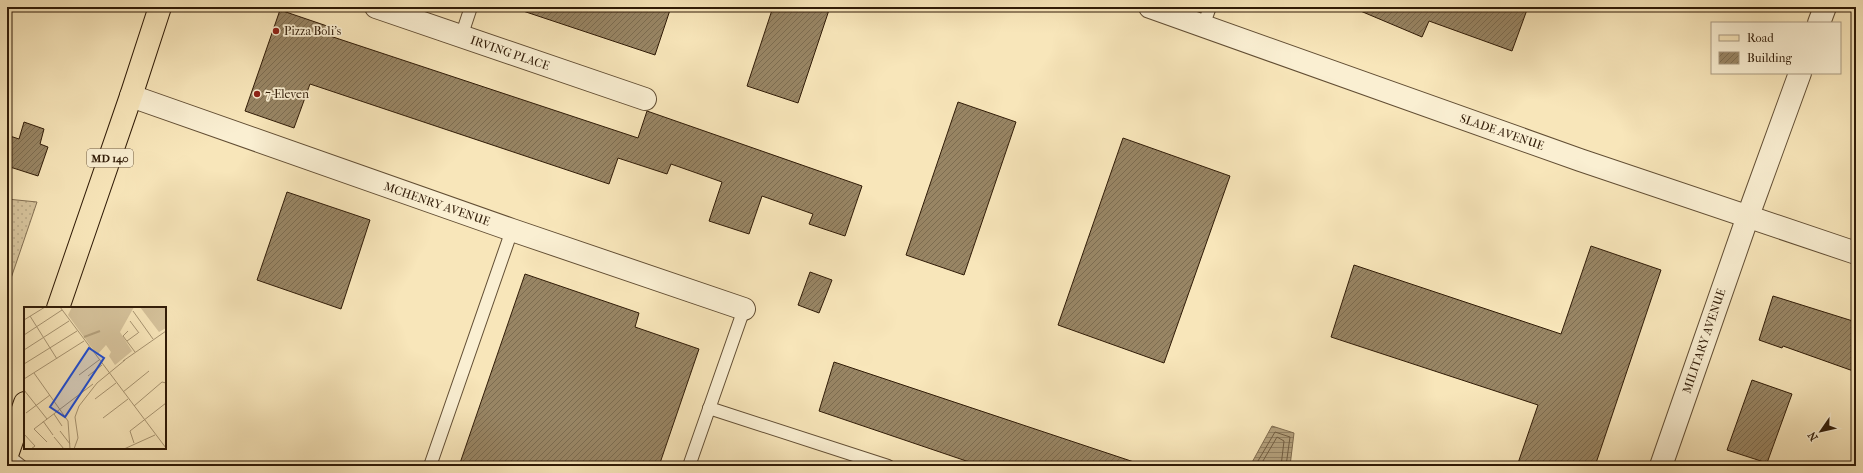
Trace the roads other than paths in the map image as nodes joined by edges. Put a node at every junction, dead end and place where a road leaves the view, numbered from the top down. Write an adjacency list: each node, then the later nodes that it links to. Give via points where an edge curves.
1 (160, 7): 10 (main road, MD 140)
2 (471, 7): 8 (lane)
3 (1150, 7): 6 (street, SLADE AVENUE)
4 (1825, 7): 7 (street)
5 (388, 9): 8 (street, IRVING PLACE)
6 (1207, 16): 12 (street, SLADE AVENUE, via 1580,160)
7 (1819, 22)
8 (461, 37): 11 (street, IRVING PLACE)
9 (1800, 74): 12 (street, MILITARY AVENUE)
10 (131, 96): 13 (street, MCHENRY AVENUE); 15 (main road, MD 140)
11 (645, 99)
12 (1748, 216): 14 (street, SLADE AVENUE); 24 (street, MILITARY AVENUE)
13 (512, 230): 16 (street, MCHENRY AVENUE); 21 (lane)
14 (1856, 253)
15 (58, 307)
16 (744, 309): 18 (lane)
17 (24, 406): 19 (main road)
18 (709, 408): 22 (lane); 23 (lane)
19 (7, 455): 20 (lane)
20 (21, 466)
21 (430, 466)
22 (689, 466)
23 (888, 466)
24 (1661, 466)

